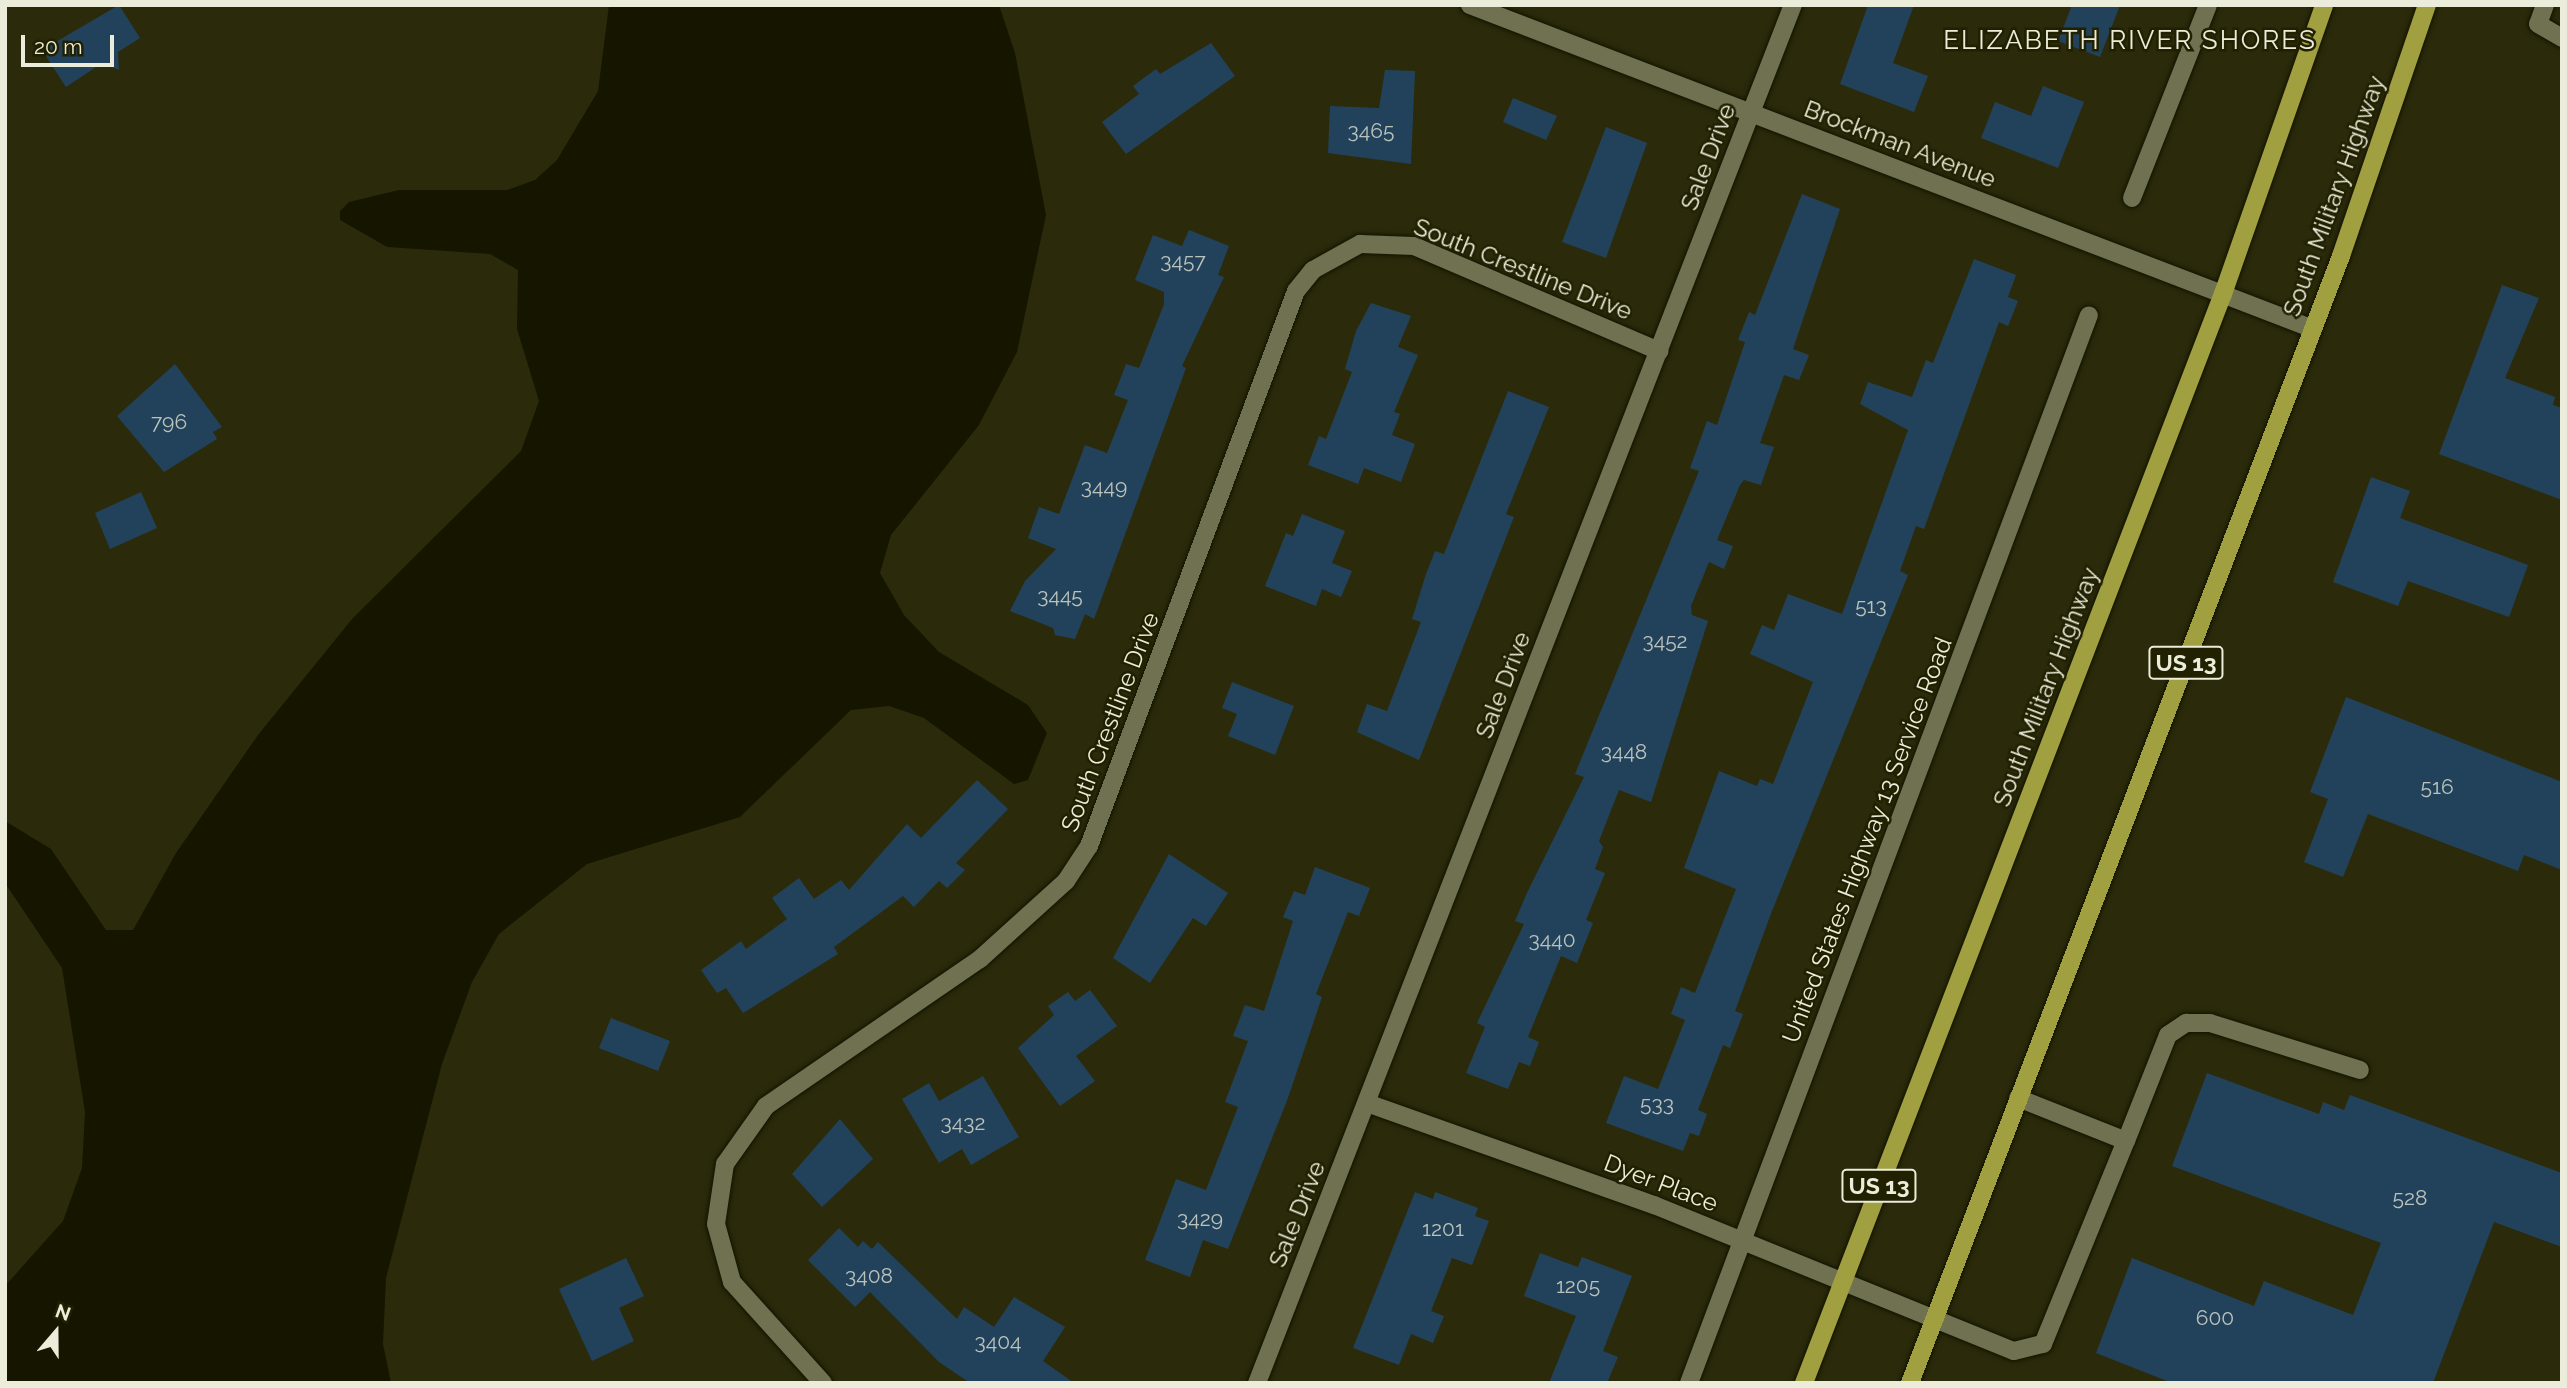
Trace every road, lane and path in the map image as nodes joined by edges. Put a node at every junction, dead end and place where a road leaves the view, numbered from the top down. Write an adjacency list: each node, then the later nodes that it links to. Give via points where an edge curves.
1 (1470, 5): 8 (street, Brockman Avenue)
2 (1793, 5): 8 (street, Sale Drive)
3 (2208, 5): 9 (street)
4 (2324, 5): 10 (main road, South Military Highway / US 13)
5 (2427, 5): 12 (main road, South Military Highway / US 13)
6 (2545, 5): 7 (street, via 2538,24)
7 (2562, 38)
8 (1751, 113): 10 (street, Brockman Avenue); 13 (street, Sale Drive)
9 (2132, 198)
10 (2222, 294): 12 (street, Brockman Avenue); 19 (main road, South Military Highway / US 13)
11 (2089, 315): 18 (street, United States Highway 13 Service Road)
12 (2313, 328): 15 (main road, South Military Highway / US 13)
13 (1658, 351): 16 (street, Sale Drive); 21 (street, South Crestline Drive, via 1414,246 1360,244 1313,270 1296,291 1089,846 1066,881 980,959 766,1106 725,1164 716,1224 732,1282)
14 (2360, 1070): 17 (street, via 2210,1023 2186,1023 2168,1035)
15 (2018, 1098): 17 (street); 20 (main road, South Military Highway / US 13)
16 (1367, 1103): 18 (street, Dyer Place); 22 (street, Sale Drive)
17 (2126, 1141): 20 (street, Dyer Place, via 2043,1344 2014,1351)
18 (1743, 1240): 19 (street, Dyer Place); 23 (street, United States Highway 13 Service Road)
19 (1841, 1281): 20 (street, Dyer Place); 24 (main road, South Military Highway / US 13)
20 (1935, 1318): 25 (main road, South Military Highway / US 13)
21 (823, 1383)
22 (1257, 1383)
23 (1689, 1383)
24 (1804, 1383)
25 (1910, 1383)

